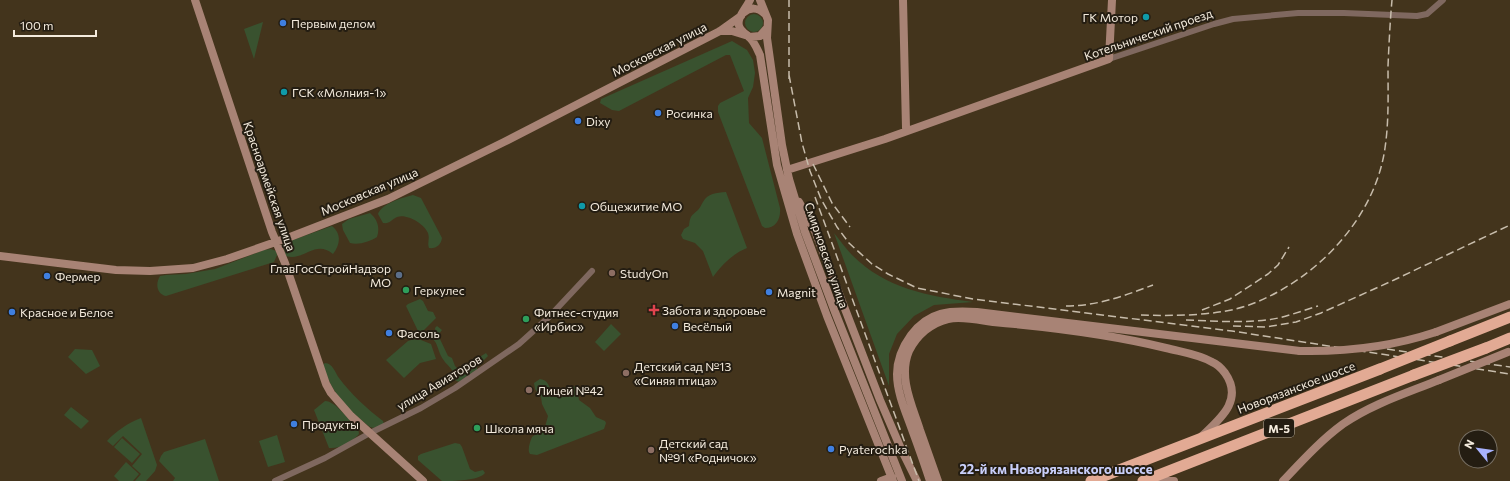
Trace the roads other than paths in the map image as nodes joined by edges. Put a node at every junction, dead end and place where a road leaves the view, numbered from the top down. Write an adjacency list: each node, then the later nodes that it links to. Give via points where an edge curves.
1 (195, 0): 18 (main road, Красноармейская улица)
2 (750, 0): 7 (main road)
3 (760, 0): 8 (main road, Смирновская улица)
4 (903, 0): 14 (main road)
5 (1112, 0): 12 (main road)
6 (1443, 0): 12 (street, Котельнический проезд, via 1428,14 1417,16 1298,13 1233,19)
7 (742, 14): 8 (main road, via 756,8); 10 (main road, Московская улица); 11 (main road, Смирновская улица, via 740,27)
8 (765, 14): 9 (main road, Смирновская улица)
9 (768, 28): 11 (main road, via 760,36); 16 (main road, Смирновская улица, via 775,100)
10 (720, 31): 11 (main road, Московская улица, via 732,31); 18 (main road, Московская улица, via 388,199)
11 (748, 36): 27 (main road, Смирновская улица, via 760,55 777,165 798,234 848,369)
12 (1109, 59): 13 (main road, Котельнический проезд)
13 (936, 120): 14 (main road, Котельнический проезд); 15 (main road, Котельнический проезд)
14 (906, 128): 15 (main road, Котельнический проезд)
15 (852, 149): 16 (main road, Котельнический проезд)
16 (787, 170): 17 (main road, Смирновская улица)
17 (792, 189): 31 (main road, Смирновская улица, via 835,312); 32 (main road, via 815,230 880,400)
18 (276, 241): 19 (main road, Московская улица, via 193,268 150,271 116,270); 25 (main road, Красноармейская улица, via 326,384 340,404)
19 (0, 256)
20 (592, 271): 25 (street, улица Авиаторов, via 549,317 519,344 455,388)
21 (1510, 304): 33 (main road, bridge, via 1402,342 1366,349 1329,352 1300,351 977,312 948,311 934,315 907,340 901,351 897,373 901,400)
22 (1510, 317): 26 (highway, Новорязанское шоссе / М-5, bridge)
23 (1510, 338): 36 (highway, М-5, bridge)
24 (1509, 352): 38 (main road, bridge, via 1393,398 1350,419 1326,437)
25 (370, 433): 28 (street, улица Авиаторов, via 325,458); 29 (main road, Красноармейская улица)
26 (1197, 440): 34 (main road, М-5, via 1222,417 1231,402 1232,388 1226,374 1212,362 1141,342 1094,334 949,319 928,328 914,342 909,352 905,373 909,398); 35 (highway, Новорязанское шоссе / М-5)
27 (893, 479): 30 (main road)
28 (275, 481)
29 (424, 481)
30 (881, 481)
31 (902, 481)
32 (917, 481)
33 (930, 481)
34 (938, 481)
35 (1091, 481)
36 (1143, 481): 37 (main road, М-5)
37 (1174, 481)
38 (1283, 481)

